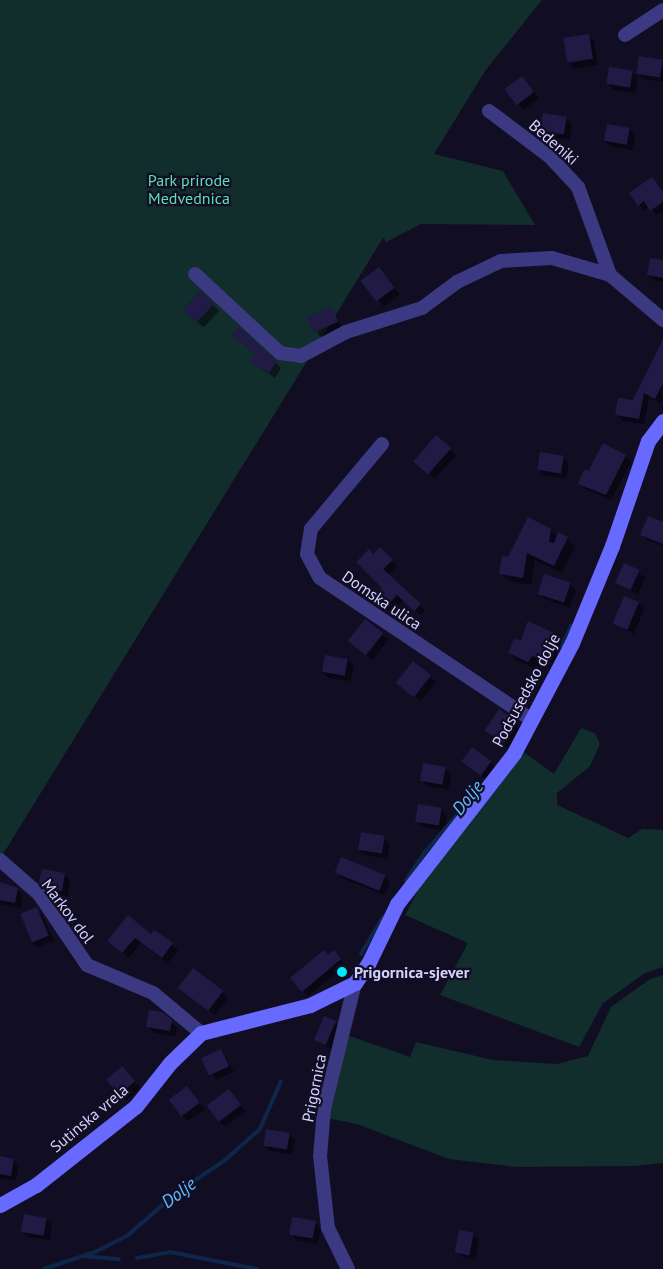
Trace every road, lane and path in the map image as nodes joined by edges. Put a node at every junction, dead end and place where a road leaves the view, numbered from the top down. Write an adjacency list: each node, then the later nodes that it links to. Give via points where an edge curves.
1 (663, 10): 2 (street)
2 (625, 35)
3 (489, 111): 5 (street, Bedeniki, via 550,157 578,188)
4 (195, 274): 5 (street, via 280,353 301,356 346,332 422,308 457,282 501,261 552,258)
5 (610, 275): 6 (street)
6 (663, 320)
7 (663, 421): 9 (street, Podsusedsko dolje, via 648,441 612,546 572,643)
8 (382, 444): 9 (street, Domska ulica, via 311,529 307,554 320,578)
9 (532, 720): 11 (street, Podsusedsko dolje, via 514,753 397,904)
10 (0, 860): 12 (street, Markov dol, via 39,894 87,965 153,993)
11 (356, 983): 12 (street, Sutinska vrela, via 310,1005); 14 (street, Prigornica, via 324,1109 320,1156 328,1228)
12 (201, 1033): 13 (street, Sutinska vrela, via 170,1063 136,1106 36,1185)
13 (0, 1205)
14 (348, 1269)

